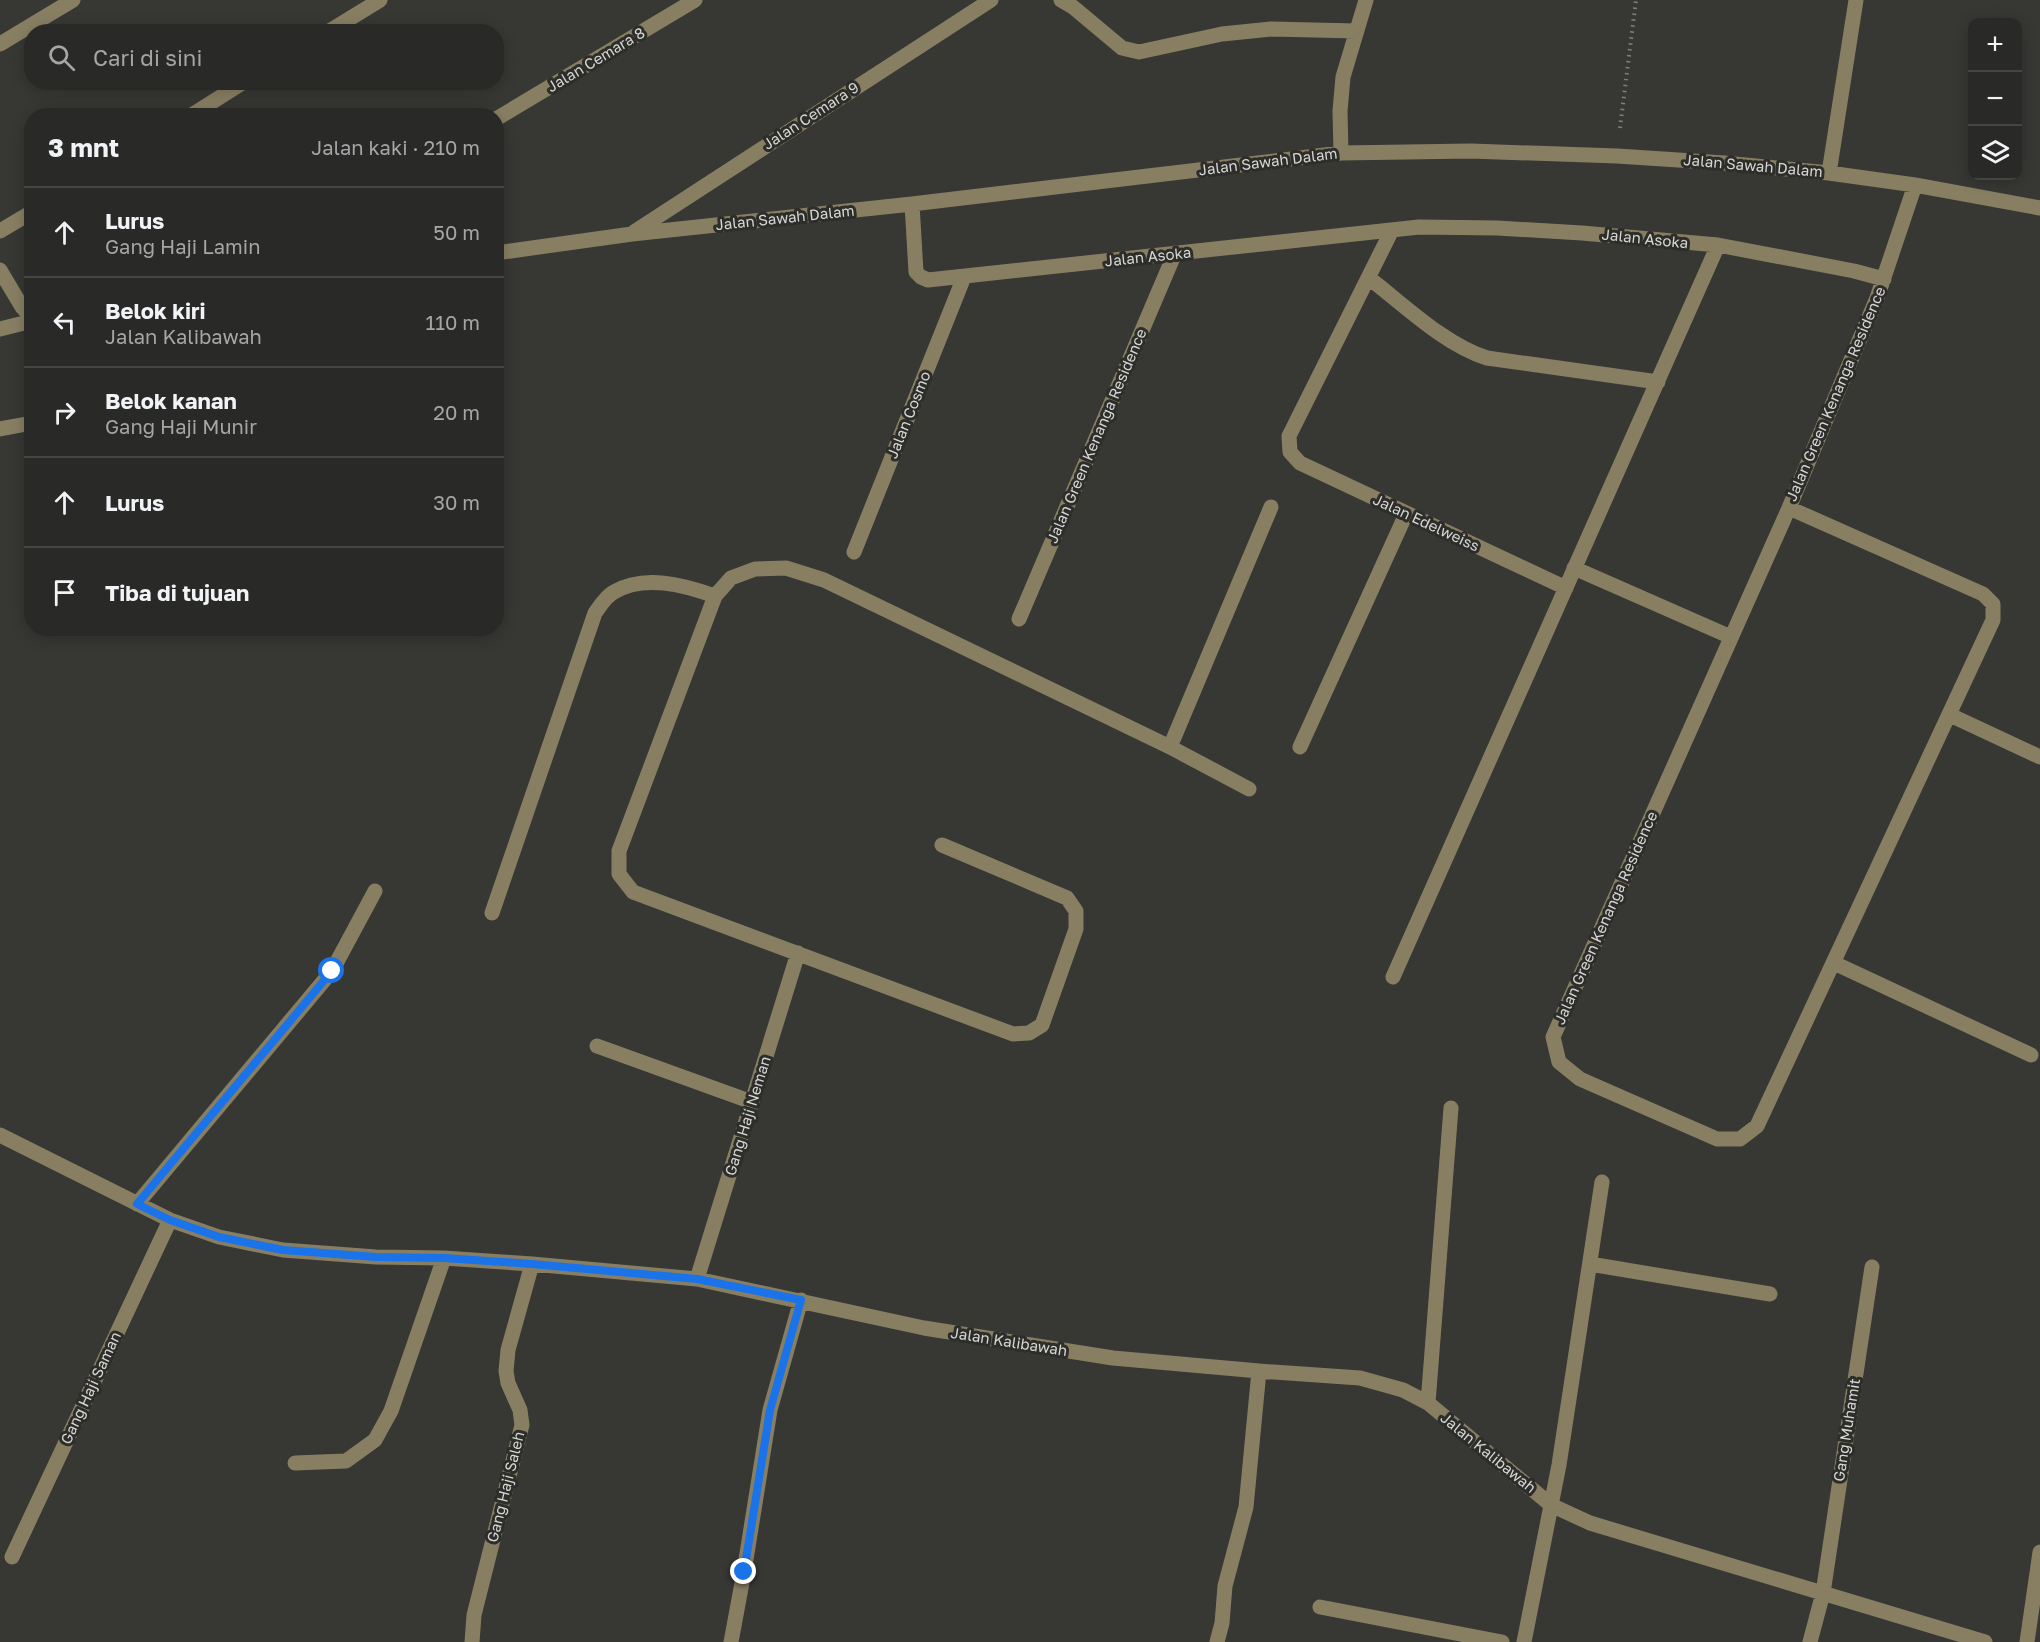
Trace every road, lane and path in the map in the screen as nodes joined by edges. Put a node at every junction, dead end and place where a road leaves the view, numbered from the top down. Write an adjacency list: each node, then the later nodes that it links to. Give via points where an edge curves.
1 (73, 0): 9 (street)
2 (380, 0): 10 (street)
3 (695, 0): 16 (street, Jalan Cemara 8)
4 (991, 0): 26 (street, Jalan Cemara 9)
5 (1061, 0): 12 (street, via 1122,48 1139,52 1271,28)
6 (1366, 0): 12 (street)
7 (1636, 0): 18 (path)
8 (1856, 0): 19 (street)
9 (33, 24)
10 (341, 24)
11 (24, 30): 13 (street)
12 (1357, 31): 17 (street, via 1343,77)
13 (0, 44)
14 (231, 90): 15 (street)
15 (203, 108)
16 (504, 114)
17 (1341, 153): 18 (street, Jalan Sawah Dalam, via 1471,151); 21 (street, Jalan Sawah Dalam)
18 (1617, 156): 19 (street, Jalan Sawah Dalam)
19 (1829, 173): 20 (street, Jalan Sawah Dalam)
20 (1915, 185): 22 (street, Jalan Sawah Dalam); 33 (street, Jalan Green Kenanga Residence)
21 (912, 204): 26 (street, Jalan Sawah Dalam); 31 (street, Jalan Asoka, via 916,272 928,280)
22 (2040, 208)
23 (24, 217): 25 (street)
24 (1392, 230): 27 (street, Jalan Asoka, via 1507,229); 29 (street, Jalan Asoka); 32 (street)
25 (0, 231)
26 (632, 234): 28 (street, Jalan Sawah Dalam)
27 (1718, 245): 33 (street, Jalan Green Kenanga Residence); 37 (street)
28 (504, 252)
29 (1175, 254): 31 (street, Jalan Asoka); 47 (street, Jalan Green Kenanga Residence)
30 (0, 270): 34 (street)
31 (964, 278): 43 (street, Jalan Cosmo)
32 (1369, 278): 37 (street, via 1469,352 1487,358); 42 (street, Jalan Edelweiss, via 1289,436 1290,452 1300,463)
33 (1884, 279): 41 (street, Jalan Green Kenanga Residence)
34 (24, 310)
35 (24, 322): 36 (street)
36 (0, 328)
37 (1658, 382): 44 (street)
38 (24, 424): 39 (street)
39 (0, 429)
40 (1271, 507): 50 (street)
41 (1789, 508): 48 (street, Jalan Green Kenanga Residence); 49 (street, Jalan Green Kenanga Residence, via 1983,594 1993,604 1993,620)
42 (1406, 514): 45 (street, Jalan Edelweiss); 51 (street)
43 (854, 552)
44 (1574, 568): 45 (street); 48 (street)
45 (1566, 588): 59 (street)
46 (715, 596): 50 (street, via 731,578 755,569 786,568 824,580); 56 (street, via 655,582 631,584 611,593 594,613); 57 (street, via 619,851 619,874 633,892)
47 (1019, 619)
48 (1731, 637): 58 (street, Jalan Green Kenanga Residence, via 1554,1037 1559,1062 1580,1079 1717,1139 1740,1139 1757,1126)
49 (1950, 715): 52 (street); 58 (street, Jalan Green Kenanga Residence)
50 (1170, 747): 53 (street)
51 (1300, 747)
52 (2040, 757)
53 (1249, 789)
54 (942, 845): 57 (street, via 1067,898 1076,911 1076,929 1042,1026 1029,1034 1012,1034)
55 (375, 891): 66 (street, via 332,971)
56 (492, 913)
57 (798, 953): 62 (street, Gang Haji Neman)
58 (1834, 963): 61 (street)
59 (1393, 977)
60 (597, 1046): 62 (street)
61 (2031, 1055)
62 (752, 1102): 72 (street, Gang Haji Neman)
63 (1451, 1108): 76 (street)
64 (0, 1135): 66 (street, Jalan Kalibawah)
65 (1602, 1182): 70 (street)
66 (137, 1204): 67 (street, Jalan Kalibawah)
67 (170, 1220): 68 (street, Jalan Kalibawah, via 219,1237 283,1250); 80 (street, Gang Haji Saman)
68 (444, 1258): 69 (street, Jalan Kalibawah); 77 (street, via 391,1411 375,1440 346,1461)
69 (532, 1264): 72 (street, Jalan Kalibawah); 83 (street, Gang Haji Saleh, via 508,1350 506,1371 522,1425 474,1615)
70 (1590, 1264): 73 (street); 78 (street)
71 (1872, 1267): 81 (street, Gang Muhamit)
72 (697, 1279): 74 (street, Jalan Kalibawah)
73 (1770, 1294)
74 (801, 1300): 75 (street, Jalan Kalibawah, via 924,1328 1101,1356); 84 (street, via 770,1410)
75 (1259, 1371): 76 (street, Jalan Kalibawah, via 1360,1378 1402,1390); 85 (street, via 1246,1507 1225,1586)
76 (1428, 1403): 78 (street, Jalan Kalibawah)
77 (295, 1463)
78 (1551, 1505): 81 (street, Jalan Kalibawah, via 1590,1523); 87 (street)
79 (2040, 1552): 90 (street)
80 (12, 1557)
81 (1823, 1593): 88 (street, Gang Muhamit); 89 (street, Jalan Kalibawah)
82 (1320, 1607): 86 (street)
83 (472, 1642)
84 (731, 1642)
85 (1217, 1642)
86 (1502, 1642)
87 (1524, 1642)
88 (1810, 1642)
89 (1985, 1642)
90 (2027, 1642)

